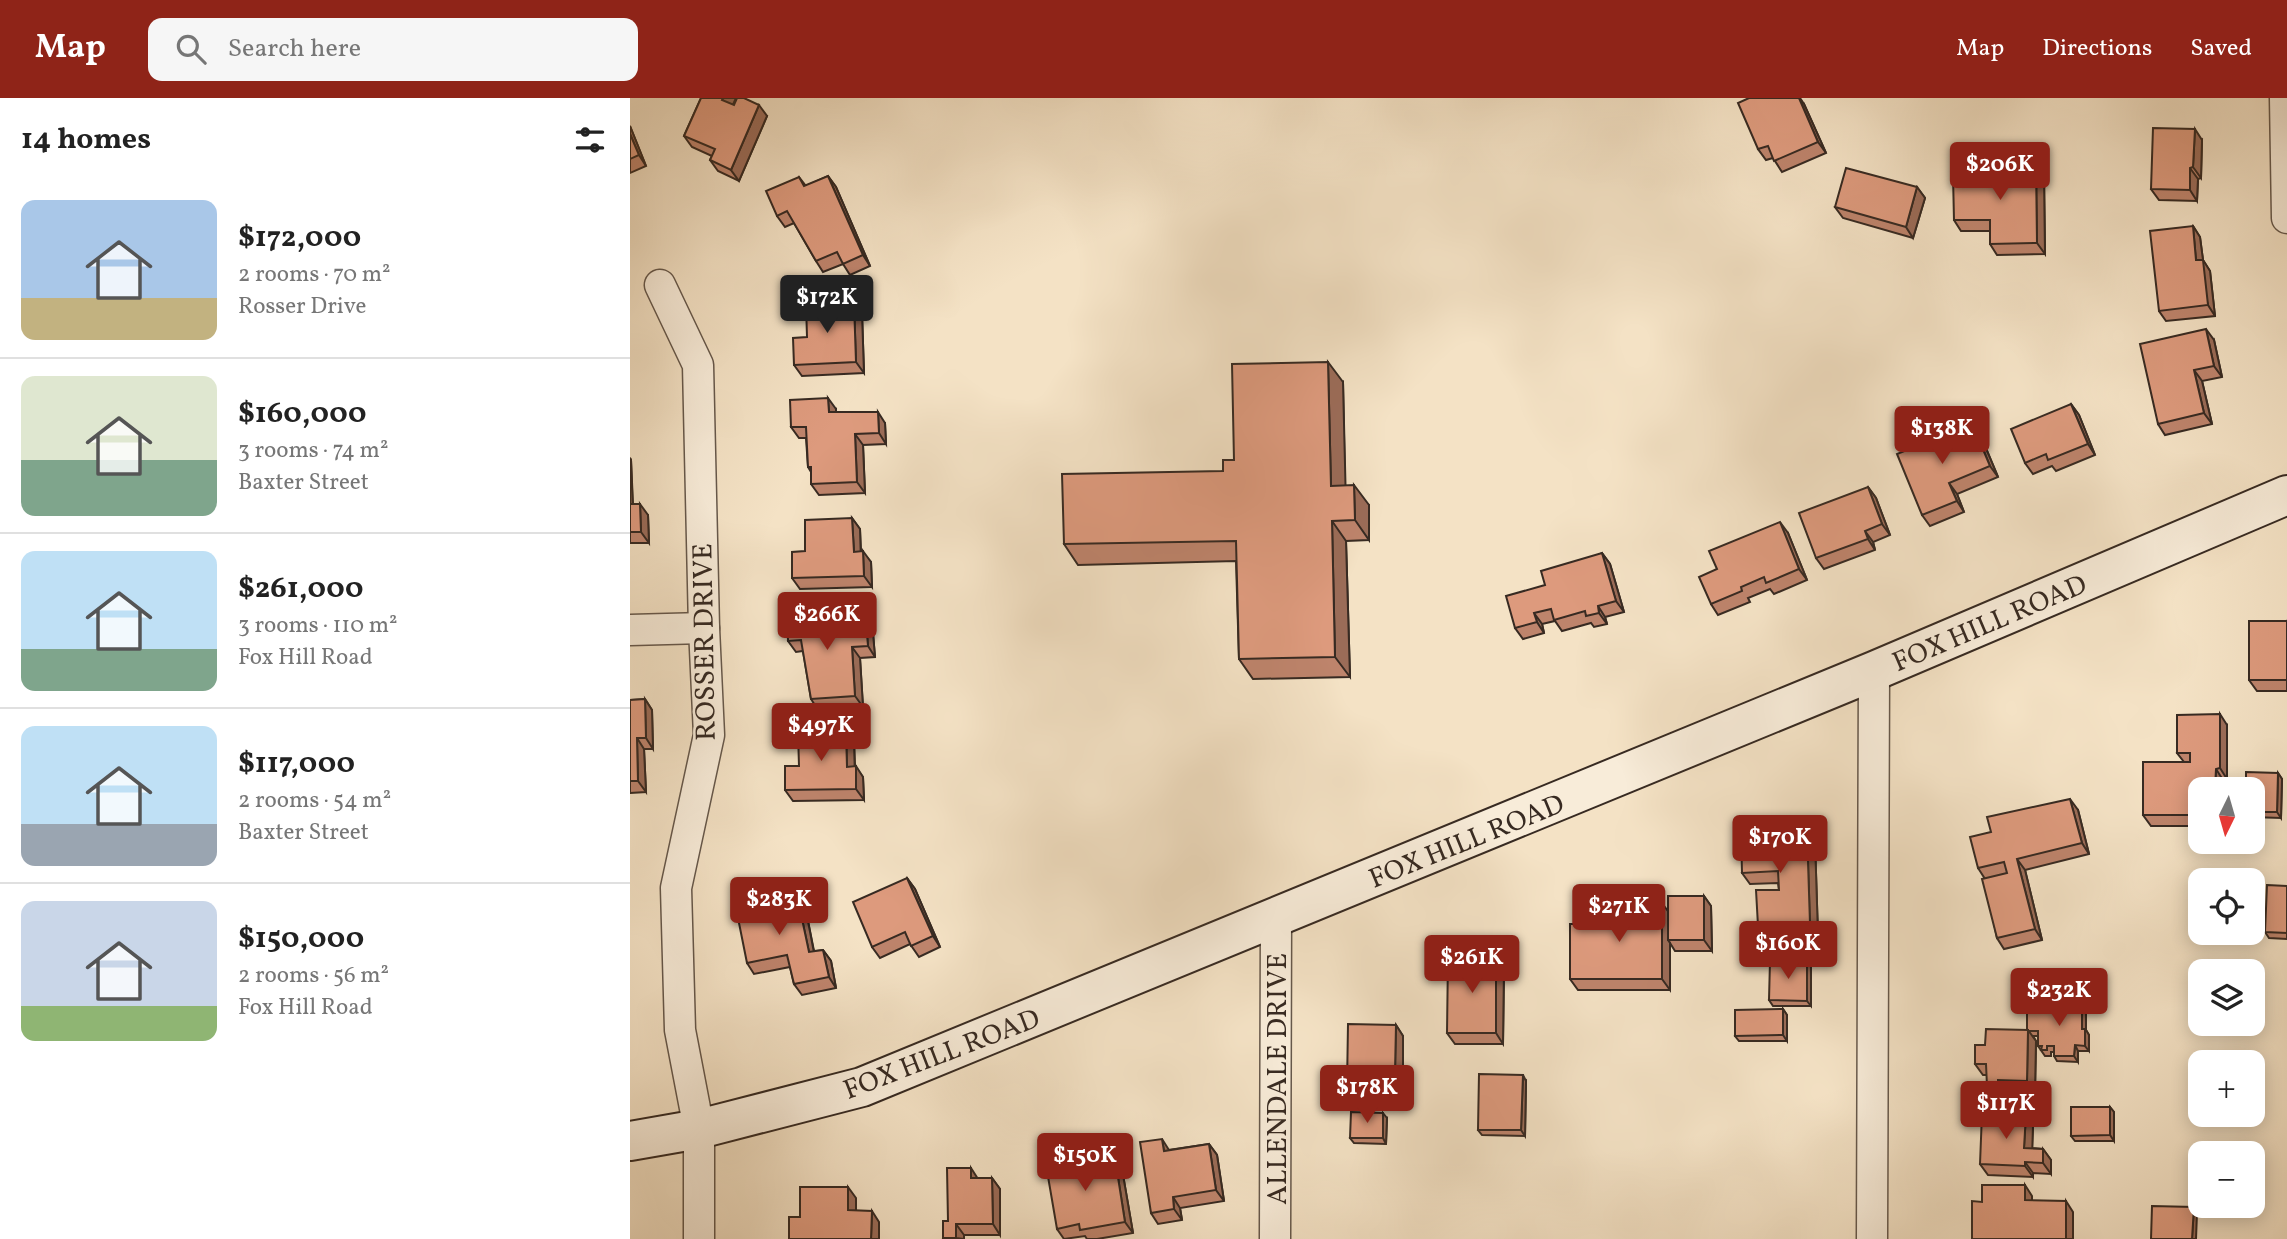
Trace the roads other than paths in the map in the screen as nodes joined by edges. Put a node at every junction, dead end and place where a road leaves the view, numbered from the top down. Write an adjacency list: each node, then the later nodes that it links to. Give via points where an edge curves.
1 (2285, 98): 2 (street)
2 (2287, 218)
3 (660, 285): 5 (street, ROSSER DRIVE, via 698,365)
4 (2287, 495): 7 (main road, FOX HILL ROAD)
5 (704, 628): 6 (street); 9 (street, ROSSER DRIVE, via 709,735 676,888 680,1030)
6 (630, 630)
7 (1874, 671): 8 (main road, FOX HILL ROAD); 13 (street)
8 (1276, 918): 9 (main road, FOX HILL ROAD, via 862,1087); 12 (street, ALLENDALE DRIVE)
9 (699, 1129): 10 (main road, FOX HILL ROAD); 11 (street, ROSSER DRIVE)
10 (630, 1141)
11 (699, 1239)
12 (1275, 1239)
13 (1872, 1239)

